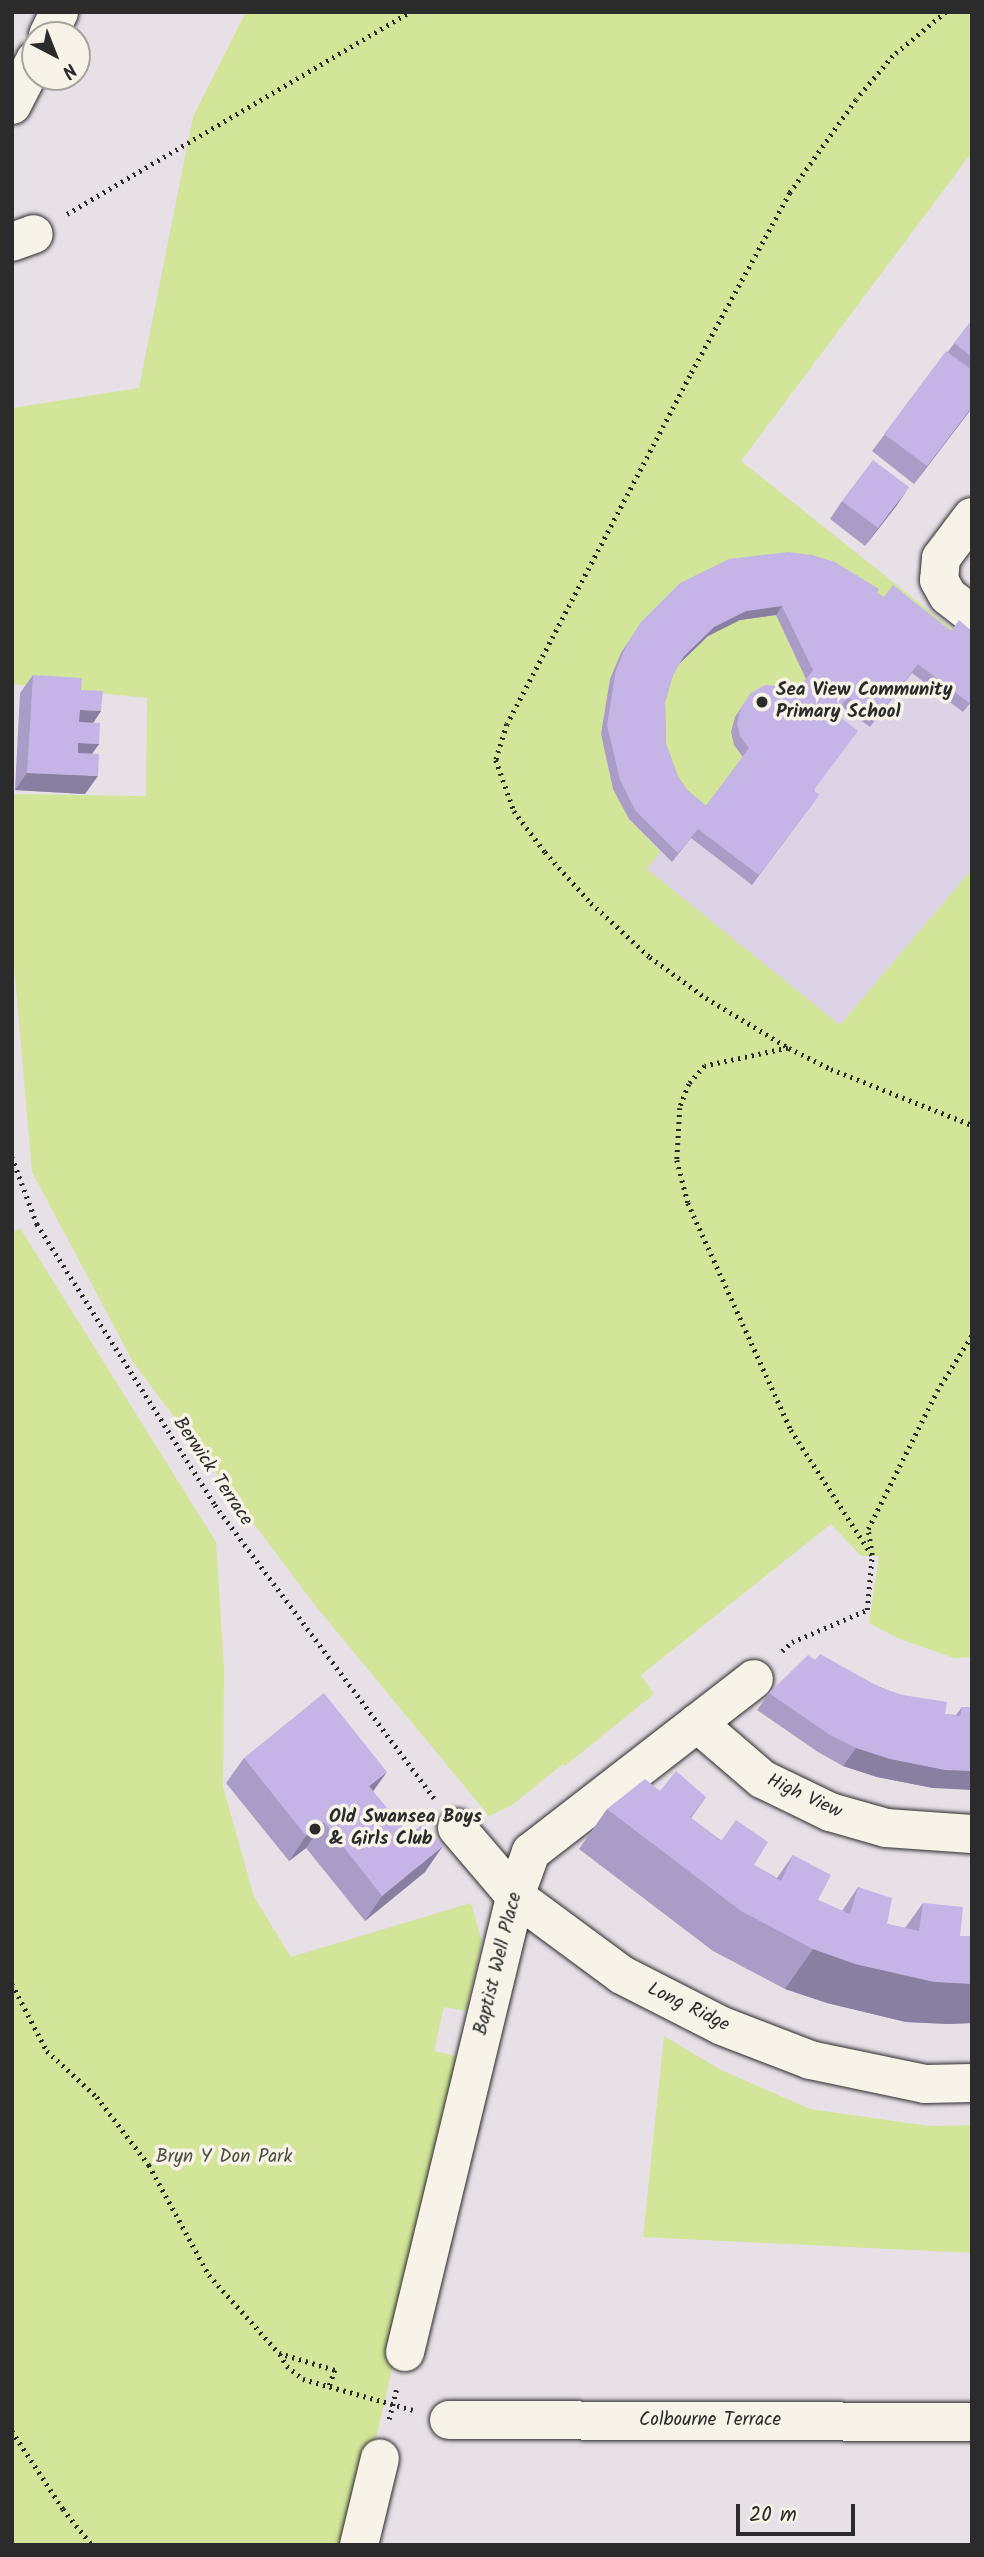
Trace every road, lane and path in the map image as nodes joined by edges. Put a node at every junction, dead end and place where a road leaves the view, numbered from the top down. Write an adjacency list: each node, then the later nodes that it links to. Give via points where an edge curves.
1 (410, 12): 5 (path)
2 (946, 12): 8 (path, via 893,56 790,193 507,724 496,760 514,811 591,903 650,957 706,998)
3 (21, 87): 4 (street)
4 (12, 105)
5 (23, 238)
6 (972, 517): 7 (street, via 941,558 939,580)
7 (960, 605)
8 (789, 1048): 9 (path); 12 (path, via 705,1066 689,1084 680,1108 677,1160 688,1203 791,1430)
9 (972, 1125)
10 (12, 1157): 15 (path, Berwick Terrace, via 37,1224 215,1505)
11 (972, 1335): 12 (path, via 937,1391 868,1529)
12 (872, 1555): 13 (path, via 867,1610 792,1642)
13 (754, 1679): 14 (street, Baptist Well Place)
14 (697, 1723): 17 (street, High View, via 762,1779 830,1812 886,1828); 18 (street, Baptist Well Place, via 531,1852)
15 (422, 1783)
16 (457, 1828): 18 (street, Long Ridge)
17 (972, 1835)
18 (515, 1896): 20 (street, Long Ridge, via 622,1975 722,2026 810,2060 925,2084); 21 (street, Baptist Well Place)
19 (12, 1984): 22 (path, via 47,2051 97,2097 149,2165 209,2275)
20 (972, 2083)
21 (405, 2352): 24 (path)
22 (279, 2353): 23 (path, via 303,2379); 23 (path, via 335,2370)
23 (329, 2387): 24 (path)
24 (392, 2404): 25 (path); 28 (path)
25 (449, 2420): 26 (street, Colbourne Terrace)
26 (972, 2422)
27 (12, 2431): 29 (path)
28 (380, 2458): 30 (street)
29 (92, 2545)
30 (359, 2545)

